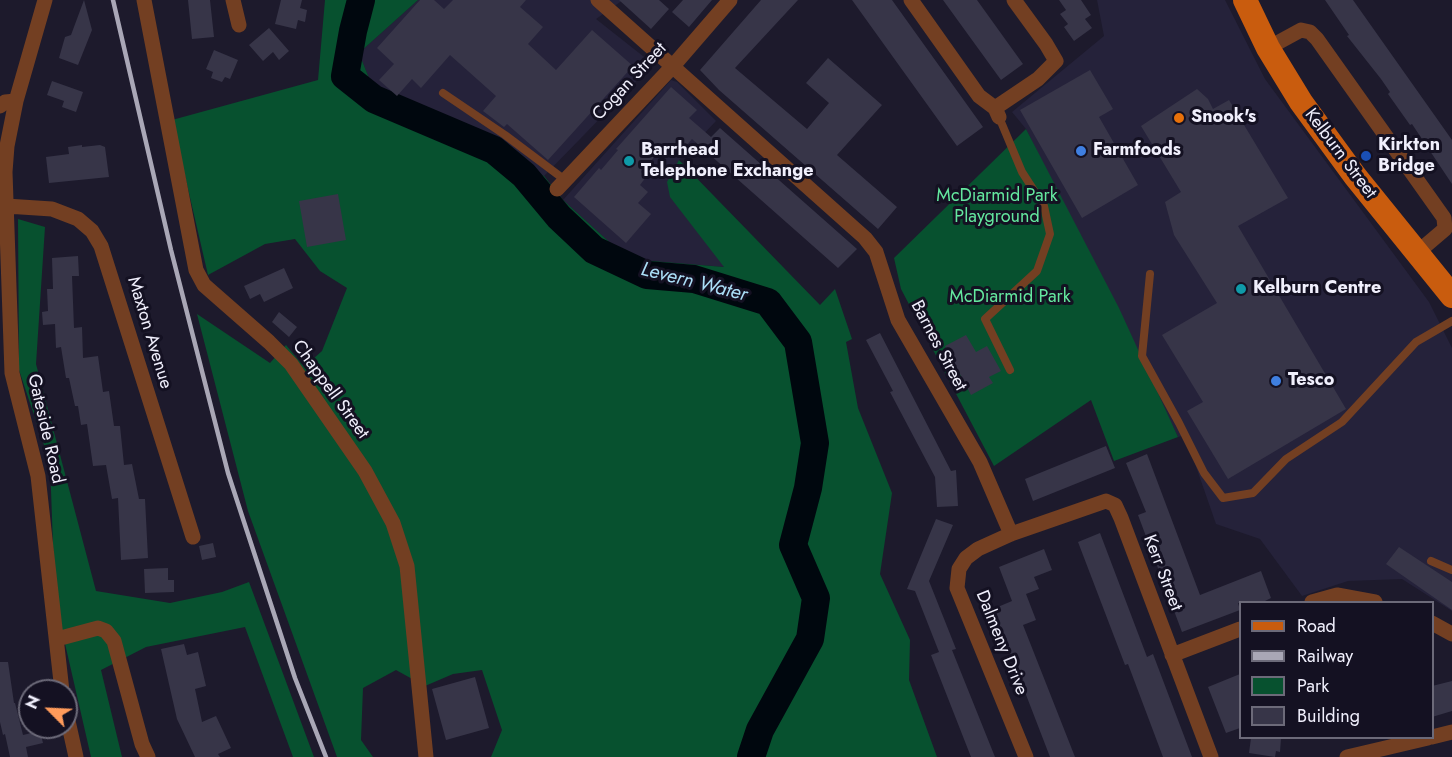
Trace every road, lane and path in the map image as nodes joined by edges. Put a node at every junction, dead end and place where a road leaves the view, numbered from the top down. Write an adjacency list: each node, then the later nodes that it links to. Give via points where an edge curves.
1 (45, 0): 13 (street, Gateside Road)
2 (144, 0): 41 (street, Chappell Street, via 196,270 204,285 291,364 365,471 393,523 407,566)
3 (233, 0): 9 (street)
4 (598, 0): 11 (street, Barnes Street)
5 (730, 0): 11 (street, Cogan Street)
6 (911, 0): 15 (street, via 979,96)
7 (1014, 0): 15 (street, via 1056,61)
8 (1245, 0): 10 (main road, Kelburn Street)
9 (239, 25)
10 (1268, 48): 18 (main road, Kelburn Street, via 1342,159); 18 (street, via 1301,30 1317,39 1444,218 1445,229)
11 (672, 66): 16 (street, Cogan Street); 23 (street, Barnes Street, via 876,252 898,320 980,462)
12 (443, 93): 16 (lane, via 506,135)
13 (16, 101): 14 (street); 17 (street, Gateside Road, via 7,146)
14 (0, 106)
15 (997, 112): 22 (lane, via 1022,172 1044,206 1050,234 1037,271 985,319)
16 (561, 185)
17 (6, 206): 24 (street, Maxton Avenue, via 52,209 78,219 101,246); 32 (street, Gateside Road, via 12,373 38,476)
18 (1419, 252): 20 (main road, Kelburn Street)
19 (1150, 274): 21 (lane, via 1142,356 1204,473 1223,498 1253,493 1286,459 1342,422 1416,342)
20 (1452, 296)
21 (1452, 321)
22 (1010, 370)
23 (1011, 534): 33 (street, Kerr Street, via 1106,501 1115,506); 42 (street, Dalmeny Drive, via 966,558 959,569 957,588)
24 (193, 537)
25 (1431, 561): 26 (lane)
26 (1452, 570)
27 (1318, 601): 28 (street, via 1337,595)
28 (1366, 601)
29 (1434, 624): 31 (street)
30 (1239, 629): 33 (street)
31 (1452, 634)
32 (57, 639): 34 (street, Gateside Road); 40 (street, via 98,628 114,641)
33 (1172, 655): 43 (street, Kerr Street)
34 (61, 679)
35 (1452, 732): 36 (street)
36 (1434, 736)
37 (72, 739): 39 (street)
38 (1422, 739): 44 (street)
39 (76, 757)
40 (148, 757)
41 (426, 757)
42 (1026, 757)
43 (1211, 757)
44 (1347, 757)

